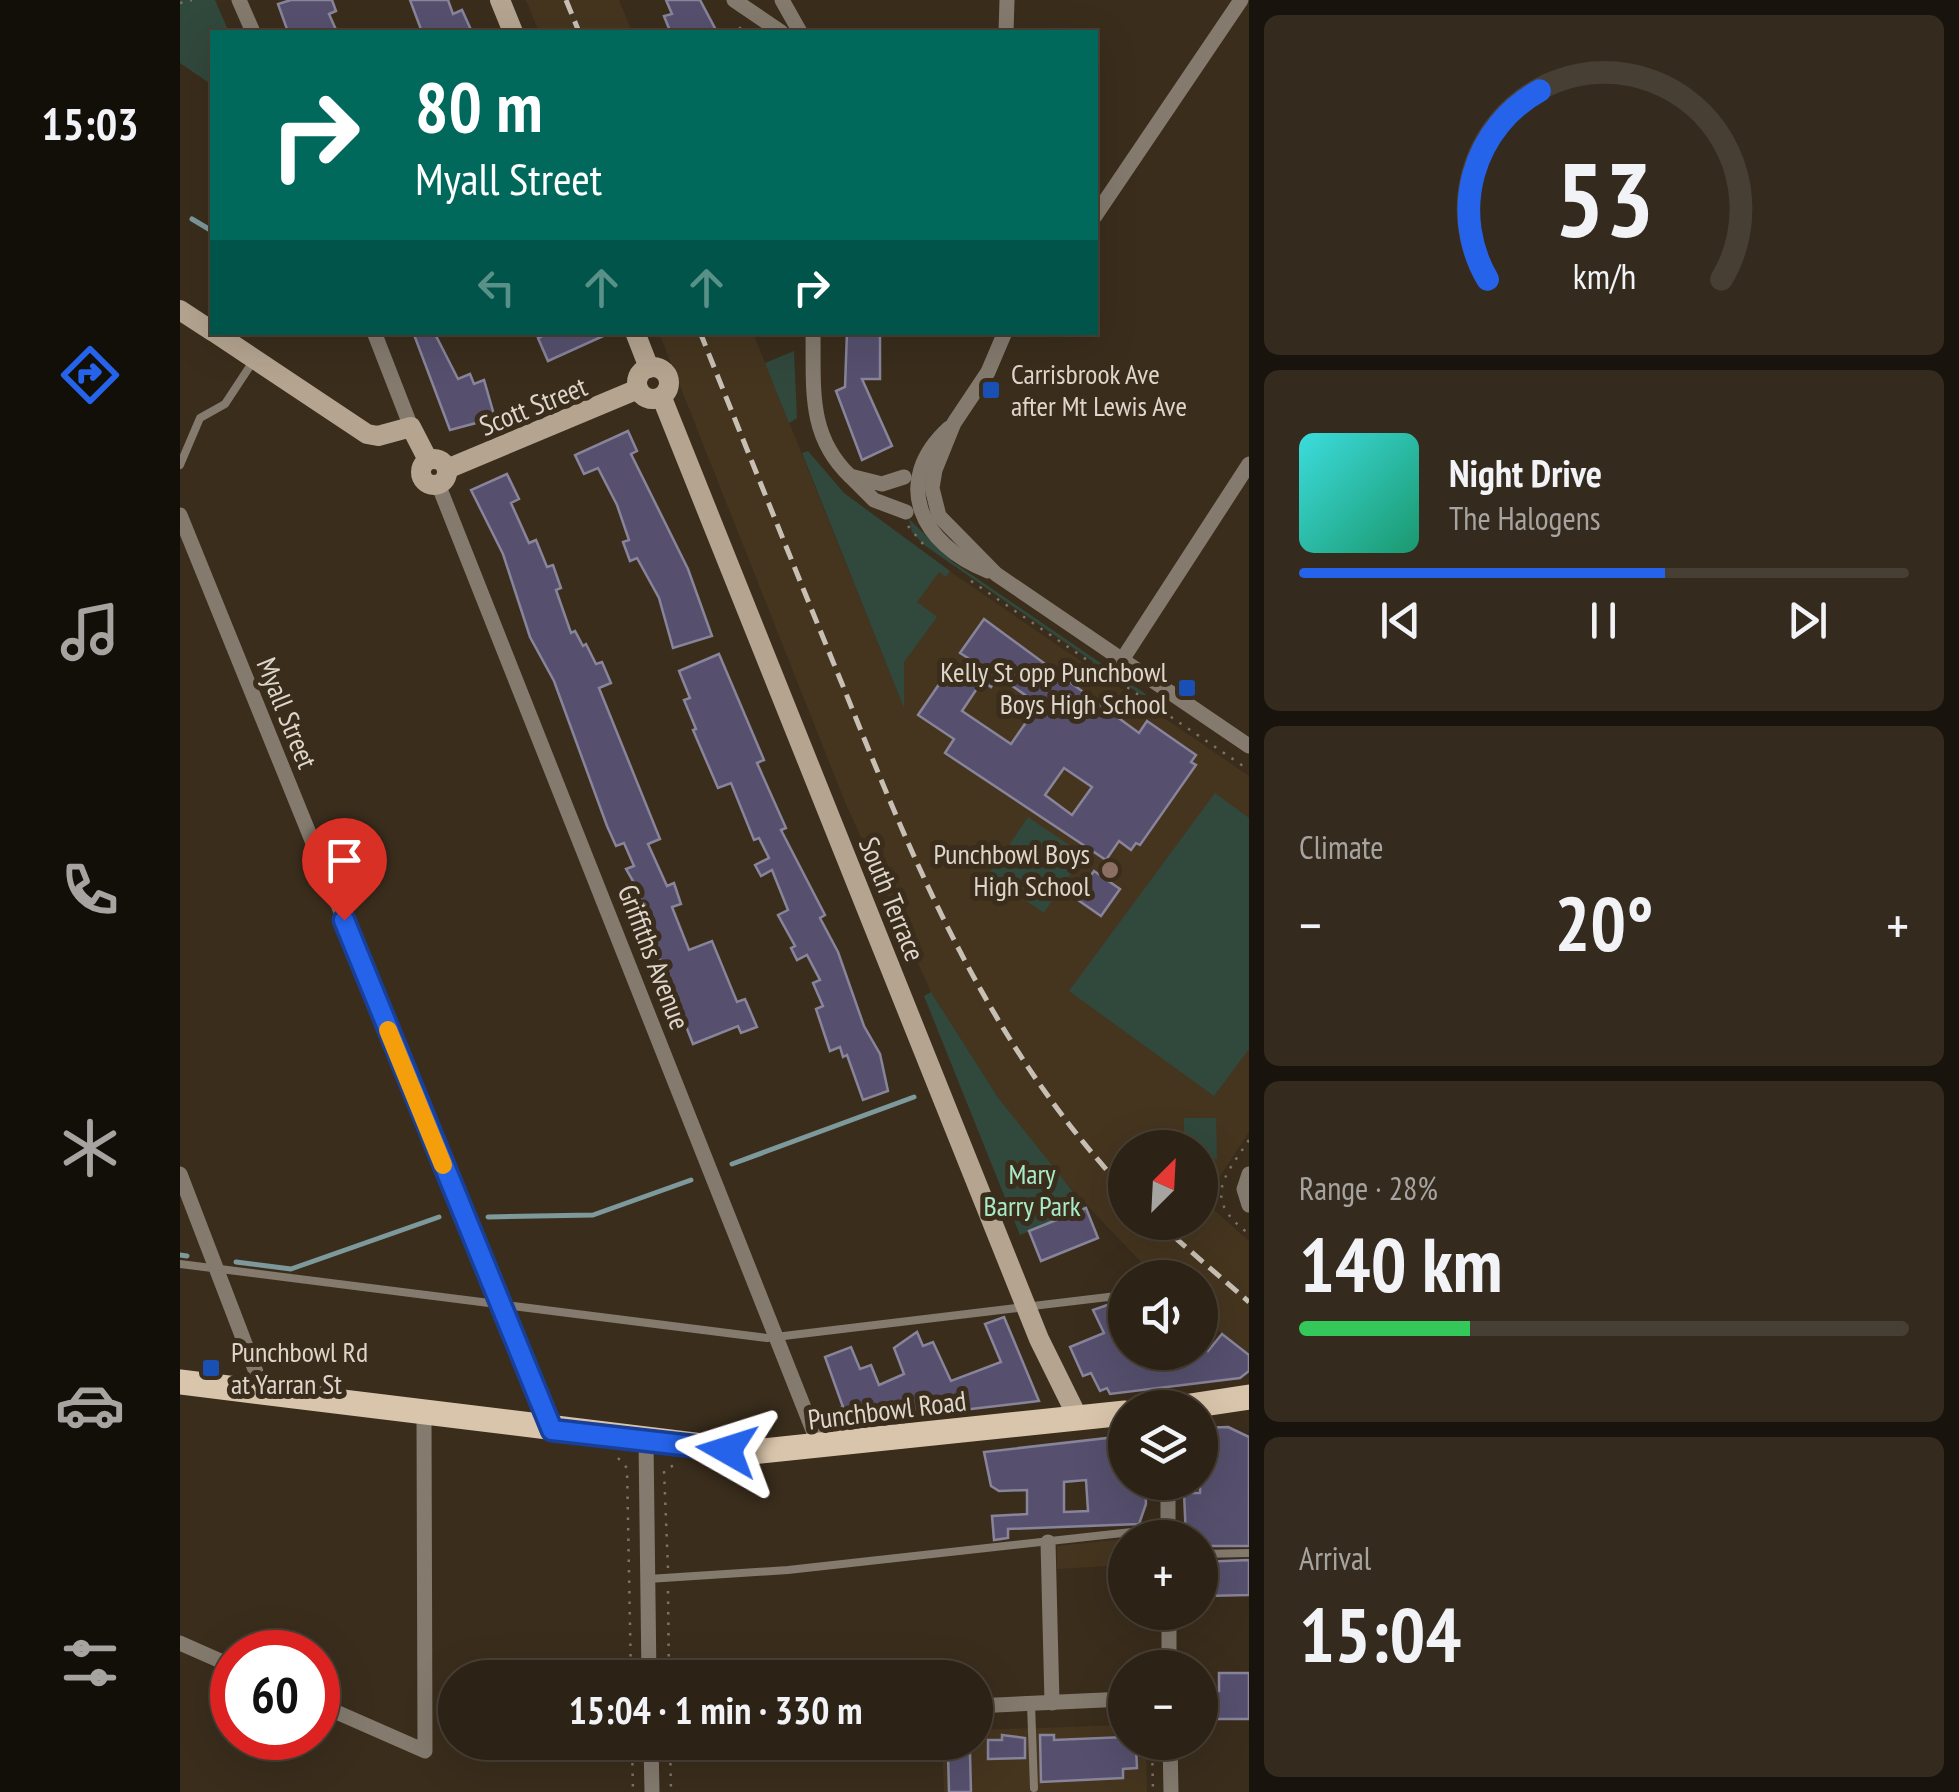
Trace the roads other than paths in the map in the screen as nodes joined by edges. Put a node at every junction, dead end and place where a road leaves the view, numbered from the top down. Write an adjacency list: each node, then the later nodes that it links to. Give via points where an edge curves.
1 (239, 0): 7 (street)
2 (500, 0): 8 (street)
3 (782, 0): 10 (street)
4 (1007, 0): 11 (street)
5 (1240, 0): 12 (street)
6 (741, 2): 9 (street)
7 (251, 30)
8 (512, 30)
9 (778, 30)
10 (799, 30)
11 (1006, 30)
12 (1098, 212)
13 (180, 310): 14 (street)
14 (210, 330)
15 (218, 335): 20 (street)
16 (375, 335): 24 (street, Griffiths Avenue)
17 (635, 335): 21 (street)
18 (813, 335): 28 (street, via 815,421)
19 (1004, 335): 32 (street, via 988,372 921,465 918,487 936,538)
20 (255, 360): 24 (street, via 367,434); 26 (lane, via 225,404 200,418)
21 (649, 368): 22 (street, via 638,378); 23 (street, via 670,380)
22 (638, 389): 23 (street, via 645,398); 27 (street, Scott Street)
23 (662, 398): 42 (street, South Terrace)
24 (411, 426): 27 (street, Griffiths Avenue)
25 (1249, 464): 32 (street)
26 (180, 465)
27 (438, 471): 44 (street, Griffiths Avenue)
28 (850, 476): 29 (street, via 882,484); 31 (street)
29 (904, 477)
30 (180, 515): 40 (street, Myall Street)
31 (906, 519)
32 (1122, 660): 33 (street)
33 (1249, 746)
34 (180, 1174): 38 (street)
35 (1249, 1174): 36 (street)
36 (1246, 1199)
37 (180, 1264): 38 (lane)
38 (216, 1269): 40 (lane); 46 (street)
39 (1108, 1297): 41 (lane)
40 (498, 1304): 44 (lane); 54 (street, Myall Street)
41 (1060, 1304): 42 (lane); 43 (lane)
42 (1027, 1307): 44 (lane); 53 (street, South Terrace)
43 (1061, 1317)
44 (778, 1336): 56 (street, Griffiths Avenue)
45 (180, 1382): 46 (main road, Punchbowl Road)
46 (264, 1393): 50 (main road, Punchbowl Road)
47 (1249, 1397): 48 (main road)
48 (1218, 1402)
49 (1218, 1410): 51 (street)
50 (424, 1414): 54 (main road, Punchbowl Road); 69 (street, via 425,1751)
51 (1249, 1414)
52 (1108, 1415): 53 (main road, Punchbowl Road)
53 (1078, 1418): 56 (main road, Punchbowl Road)
54 (552, 1430): 55 (main road, Punchbowl Road)
55 (646, 1441): 56 (main road, Punchbowl Road, via 752,1452); 61 (street)
56 (820, 1448)
57 (1108, 1538): 58 (lane)
58 (1048, 1542): 61 (lane); 66 (street)
59 (1249, 1553): 60 (lane)
60 (1218, 1554)
61 (648, 1579): 64 (street)
62 (180, 1643): 63 (street)
63 (210, 1656)
64 (650, 1660)
65 (1108, 1700): 66 (street)
66 (1052, 1703): 67 (street)
67 (1030, 1704): 68 (street); 72 (lane)
68 (993, 1705)
69 (340, 1714)
70 (651, 1760): 73 (street)
71 (1170, 1760): 74 (street)
72 (1034, 1788)
73 (652, 1792)
74 (1171, 1792)

